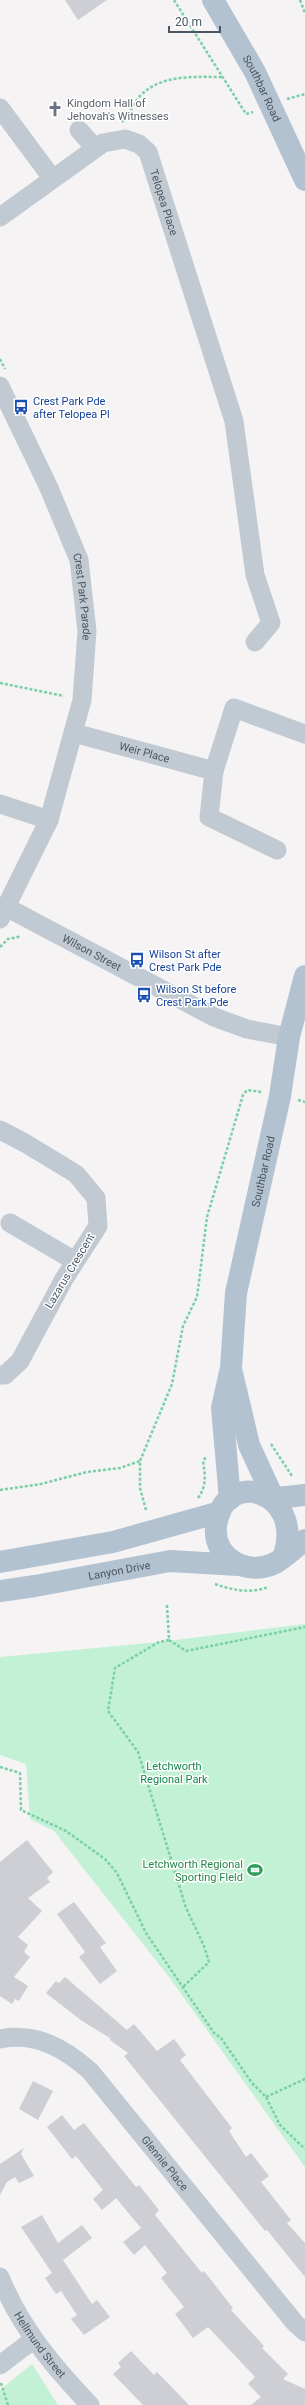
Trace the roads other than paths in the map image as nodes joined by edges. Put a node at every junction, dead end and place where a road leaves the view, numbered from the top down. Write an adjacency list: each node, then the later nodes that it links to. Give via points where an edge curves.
1 (213, 0): 6 (main road, Southbar Road, via 255,72)
2 (0, 108): 5 (street)
3 (79, 130): 4 (street)
4 (94, 148): 5 (street, Telopea Place); 9 (street, Telopea Place, via 103,143 125,139 139,144 148,152 234,421 255,574 271,623)
5 (52, 178): 7 (street, Telopea Place)
6 (305, 180)
7 (0, 217)
8 (0, 386): 10 (street, Crest Park Parade, via 49,488 79,560 87,631 82,700)
9 (255, 642)
10 (74, 733): 12 (street, Weir Place); 14 (street, Crest Park Parade)
11 (305, 734): 12 (street, via 234,708)
12 (214, 771): 15 (street, via 209,817)
13 (0, 804): 14 (street)
14 (49, 820): 16 (street, Crest Park Parade)
15 (277, 850)
16 (3, 913): 18 (street, Wilson Street, via 214,1018 240,1027)
17 (305, 976): 18 (main road, Southbar Road)
18 (289, 1037): 22 (main road, Southbar Road, via 280,1096 236,1293)
19 (0, 1130): 21 (street, Lazarus Crescent, via 76,1174 96,1198 98,1226)
20 (10, 1223): 21 (street)
21 (75, 1261): 23 (street, Lazarus Crescent, via 20,1361 5,1375)
22 (231, 1368): 25 (main road, Southbar Road, via 249,1445); 26 (main road, Southbar Road, via 222,1408 226,1448)
23 (0, 1375)
24 (301, 1487): 25 (main road)
25 (274, 1496): 26 (main road, via 259,1491 244,1492); 28 (main road, via 289,1512 293,1526 292,1541)
26 (225, 1505): 29 (main road, via 113,1542); 30 (main road, via 216,1528 218,1543 226,1555)
27 (305, 1540): 28 (main road)
28 (284, 1555): 30 (main road, via 274,1564 256,1568)
29 (0, 1562)
30 (240, 1565): 31 (main road, Lanyon Drive, via 170,1561)
31 (0, 1591)
32 (0, 2039): 34 (street, Glennie Place, via 20,2037 51,2043 72,2055 90,2072 290,2318)
33 (0, 2277): 35 (street, Hellmund Street, via 8,2297)
34 (305, 2332)
35 (33, 2340): 36 (street); 37 (street, Hellmund Street)
36 (0, 2365)
37 (90, 2405)

